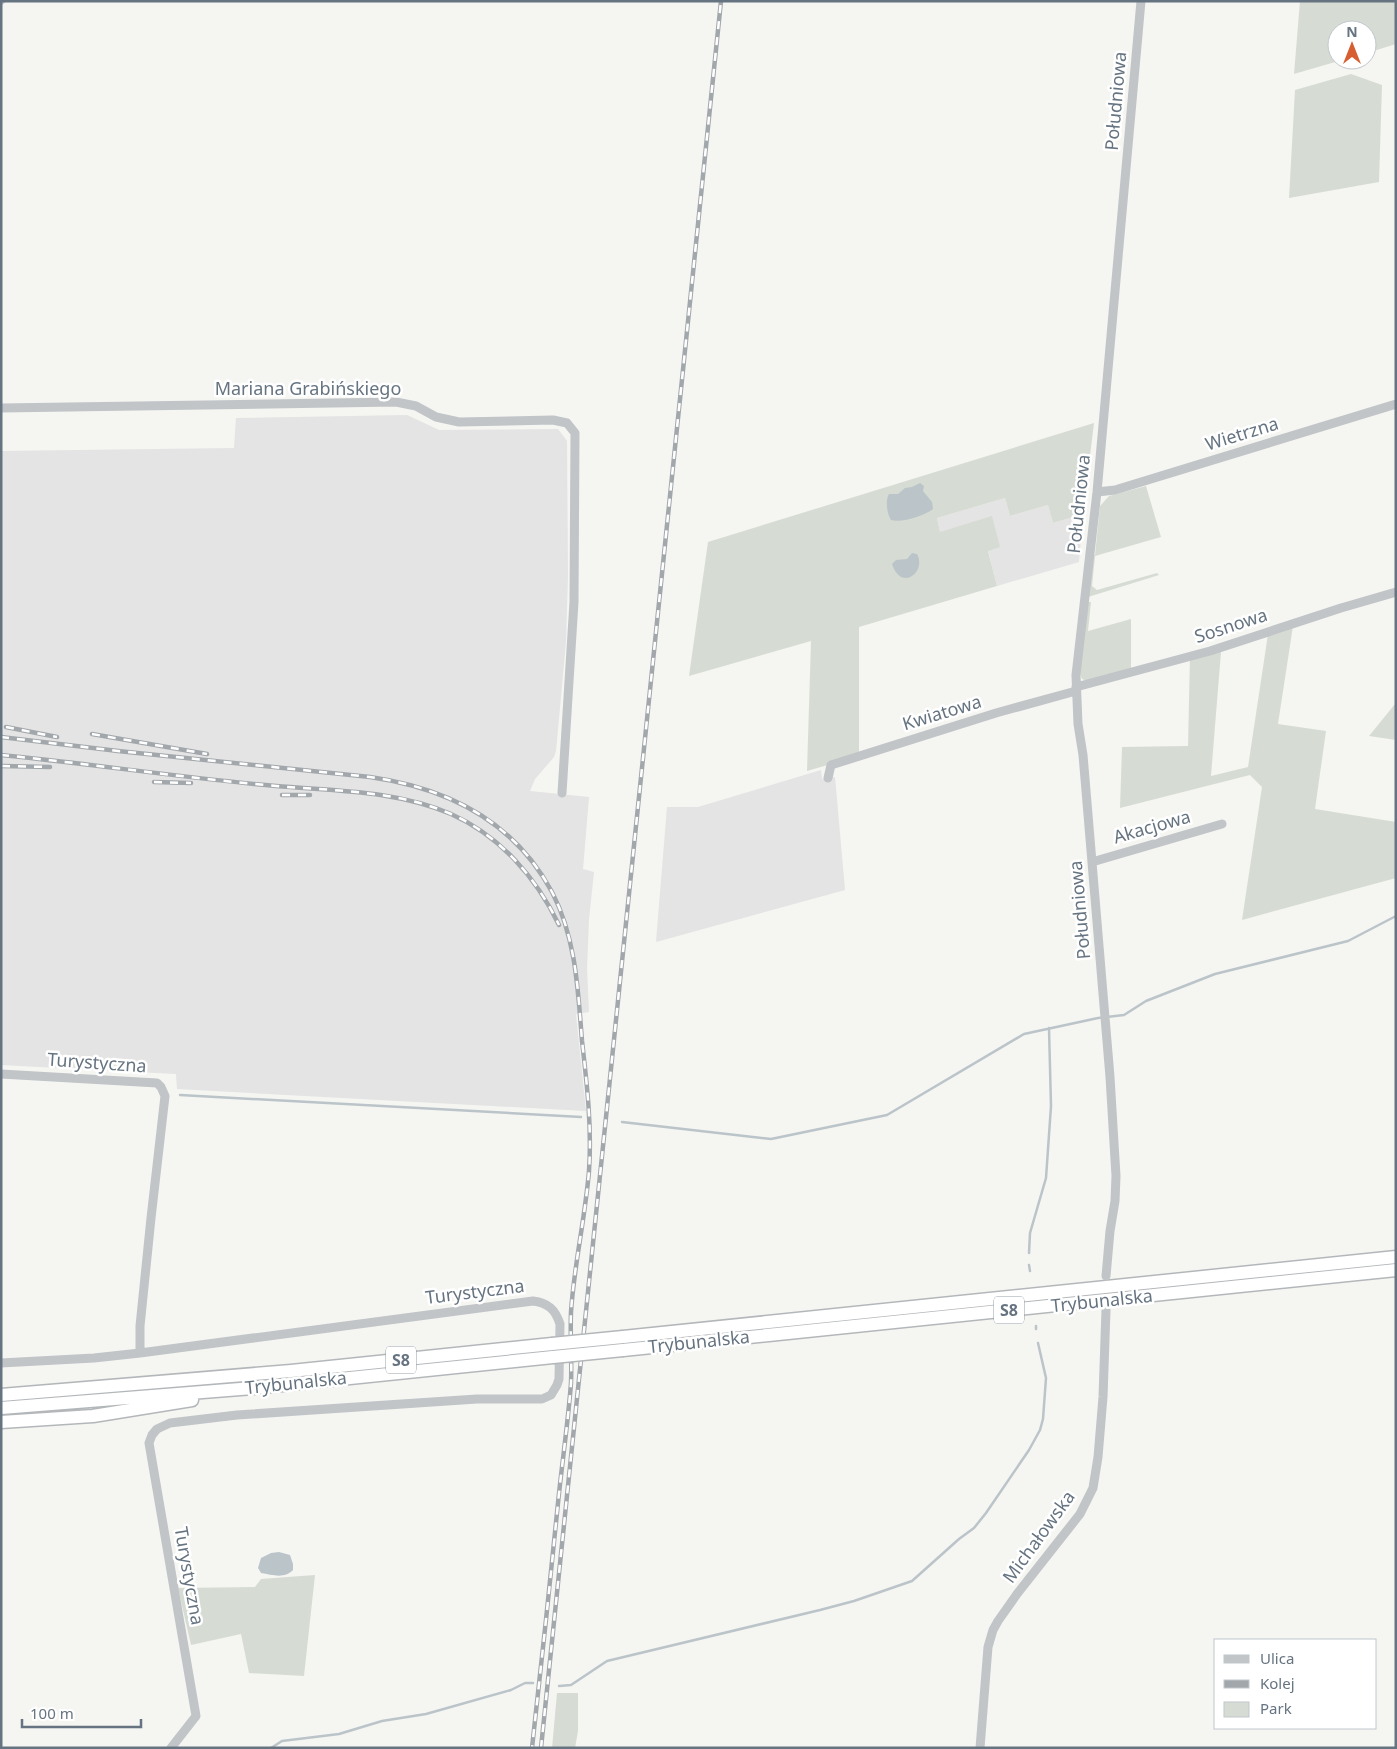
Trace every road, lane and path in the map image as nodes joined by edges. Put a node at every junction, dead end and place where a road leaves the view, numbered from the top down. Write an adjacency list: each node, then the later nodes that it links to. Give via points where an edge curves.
1 (1141, 1): 4 (street, Południowa)
2 (1396, 404): 4 (street, Wietrzna, via 1115,490)
3 (1, 408): 8 (street, Mariana Grabińskiego, via 396,402 459,422 553,420 567,423 575,433 574,602)
4 (1097, 492): 6 (street, Południowa)
5 (1396, 592): 6 (street, Sosnowa, via 1210,651)
6 (1076, 689): 7 (street, Kwiatowa, via 831,765); 10 (street, Południowa)
7 (828, 778)
8 (562, 793)
9 (1222, 824): 10 (street, Akacjowa)
10 (1092, 862): 14 (street, Południowa, via 1116,1176)
11 (1, 1074): 16 (street, Turystyczna, via 157,1083 161,1087 165,1096 150,1218)
12 (1396, 1258): 19 (highway, Trybunalska / S8, bridge, via 266,1373)
13 (1396, 1270): 18 (highway, Trybunalska / S8, bridge)
14 (1106, 1276)
15 (1106, 1310): 23 (street, Michałowska, via 1103,1397 1093,1488 1080,1514 993,1630 988,1647)
16 (140, 1353): 17 (street); 22 (street, Turystyczna, via 533,1300 549,1305 560,1324 559,1379 551,1395 542,1399 237,1414 170,1423 157,1429 149,1443 196,1716)
17 (1, 1363)
18 (253, 1388): 20 (highway, Trybunalska / S8); 21 (highway, via 110,1414)
19 (1, 1395)
20 (1, 1408)
21 (1, 1422)
22 (171, 1748)
23 (980, 1748)

